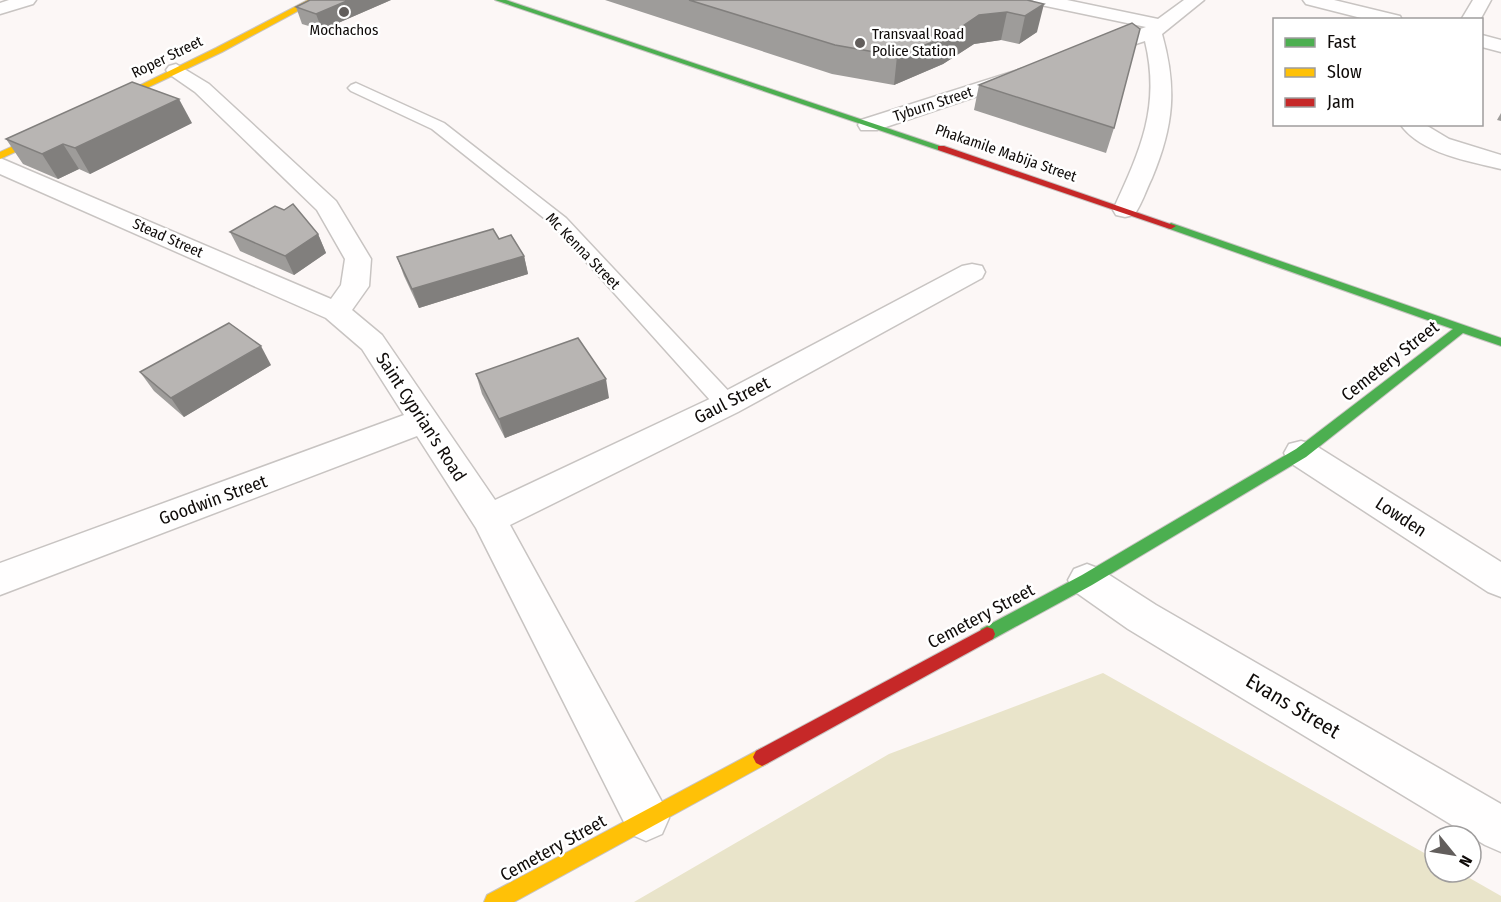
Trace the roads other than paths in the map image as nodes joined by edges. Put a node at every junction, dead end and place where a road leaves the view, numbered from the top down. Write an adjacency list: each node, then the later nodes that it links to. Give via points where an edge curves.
1 (27, 0): 8 (street)
2 (314, 0): 16 (street, Roper Street)
3 (499, 0): 19 (street, Phakamile Mabija Street)
4 (1041, 0): 11 (street)
5 (1195, 0): 11 (street)
6 (1312, 0): 9 (street)
7 (1482, 0): 10 (street)
8 (0, 9)
9 (1385, 18)
10 (1471, 18)
11 (1157, 29): 14 (street); 25 (street, via 1161,115 1156,141)
12 (1483, 41): 13 (street)
13 (1501, 46)
14 (1073, 58)
15 (1039, 69): 19 (street, Tyburn Street)
16 (177, 70): 18 (street, Roper Street); 27 (street, via 202,88 327,206 358,259 355,285)
17 (356, 88): 30 (lane, Mc Kenna Street, via 438,126 560,222)
18 (93, 111)
19 (869, 124): 25 (street, Phakamile Mabija Street)
20 (62, 126): 22 (street)
21 (1413, 126): 23 (street, via 1443,144)
22 (0, 156)
23 (1501, 162)
24 (0, 165): 27 (street, Stead Street)
25 (1125, 210): 28 (street, Phakamile Mabija Street)
26 (972, 272): 30 (street, Gaul Street)
27 (336, 312): 31 (street, Saint Cyprian's Road, via 372,342)
28 (1462, 327): 29 (street, Phakamile Mabija Street); 32 (street, Cemetery Street)
29 (1501, 342)
30 (726, 404): 33 (street, Gaul Street)
31 (425, 420): 33 (street, Saint Cyprian's Road); 34 (street, Goodwin Street)
32 (1301, 453): 35 (street, Cemetery Street); 36 (street, Lowden)
33 (489, 519): 37 (street, Saint Cyprian's Road)
34 (0, 579)
35 (1087, 580): 37 (street, Cemetery Street); 38 (street, Evans Street, via 1142,617)
36 (1501, 581)
37 (646, 818): 39 (street, Cemetery Street)
38 (1501, 829)
39 (494, 902)

